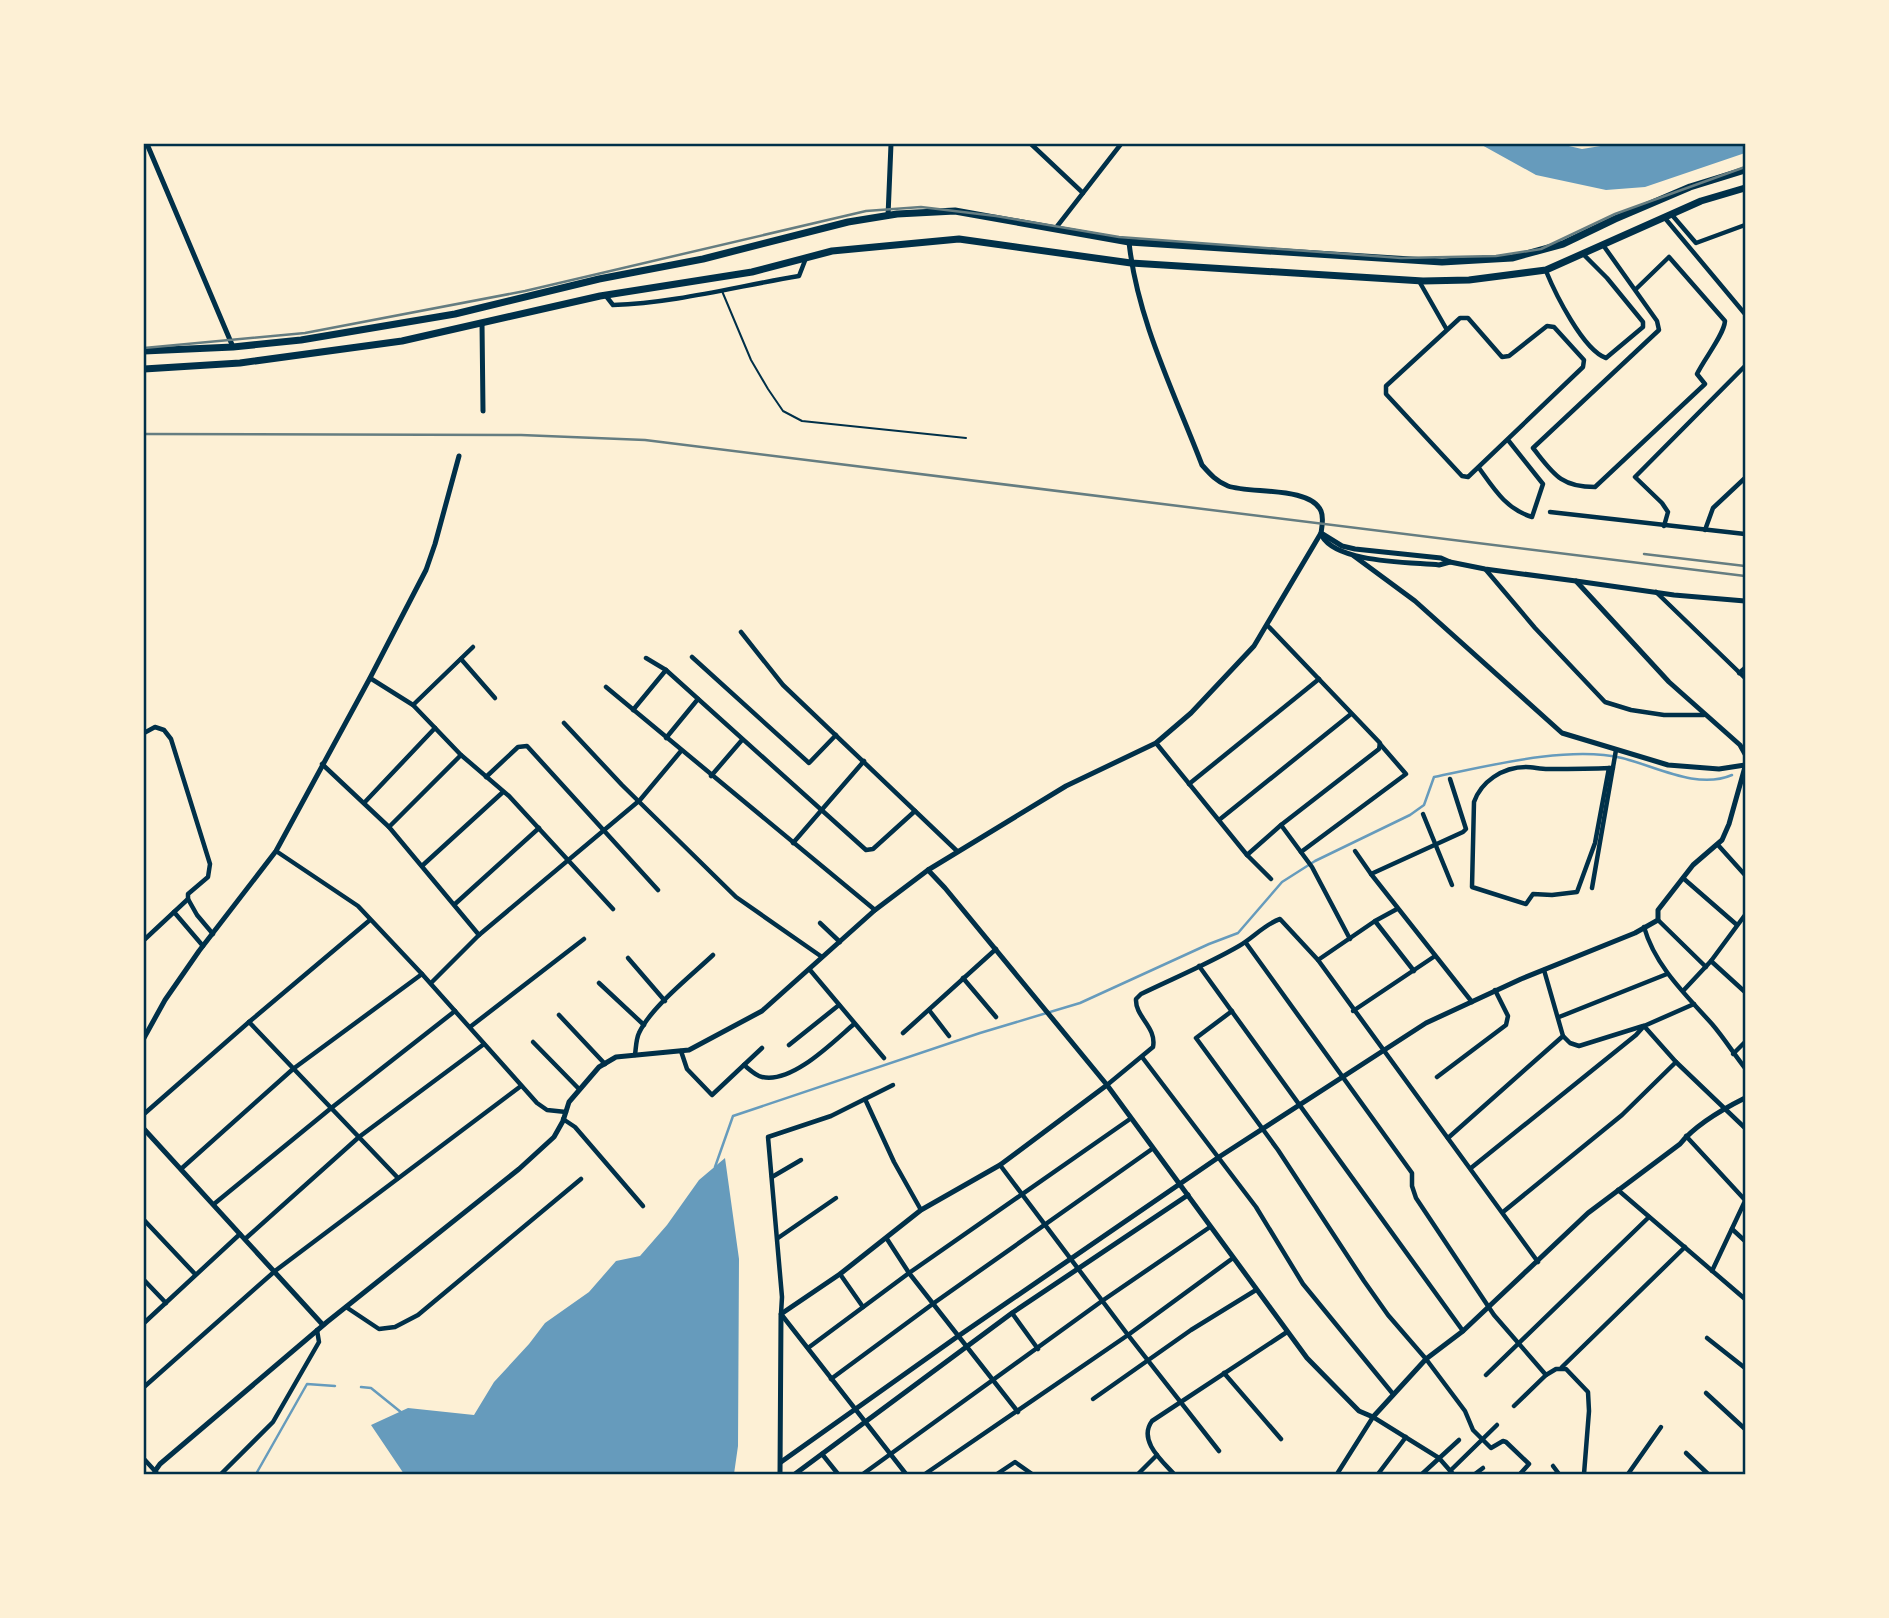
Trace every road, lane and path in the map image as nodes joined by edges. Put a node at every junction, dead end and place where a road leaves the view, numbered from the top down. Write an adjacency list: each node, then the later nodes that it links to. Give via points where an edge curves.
1 (148, 144): 27 (street)
2 (891, 144): 8 (street)
3 (1031, 144): 7 (street)
4 (1121, 144): 7 (street)
5 (1745, 170): 12 (highway, via 1690,187 1563,244 1512,258 1442,262)
6 (1745, 188): 9 (highway)
7 (1083, 193): 11 (street)
8 (888, 216): 11 (highway, via 955,211); 27 (highway, via 455,314)
9 (1668, 216): 13 (street); 14 (highway); 15 (street)
10 (1745, 225): 13 (street)
11 (1055, 230): 12 (highway)
12 (1129, 242): 18 (street)
13 (1696, 243): 15 (street)
14 (1603, 245): 16 (highway); 21 (street)
15 (1688, 248): 24 (street)
16 (1583, 254): 19 (highway); 19 (street, via 1643,322 1643,327 1606,358 1566,313)
17 (806, 257): 18 (highway, via 959,239); 22 (street, via 799,276); 23 (highway, via 752,272)
18 (1131, 263): 20 (highway); 40 (street, via 1141,308 1202,465 1214,479 1230,487 1282,492 1312,501 1321,509)
19 (1546, 270): 20 (highway)
20 (1419, 281): 26 (street)
21 (1636, 289): 21 (street, via 1657,321 1658,331 1533,448 1554,474 1574,487 1595,487 1705,384 1697,374 1723,331 1725,321 1669,257)
22 (722, 290): 23 (street, via 613,305); 32 (lane, via 751,360 783,411 802,421)
23 (605, 295): 25 (highway)
24 (1745, 314)
25 (482, 323): 30 (highway, via 309,355); 31 (street)
26 (1447, 330): 33 (street, via 1460,318 1468,318 1502,357 1547,326 1554,327 1584,360 1583,367); 35 (street, via 1386,386 1385,394 1462,476)
27 (233, 347): 28 (highway)
28 (144, 351)
29 (1745, 366): 38 (street, via 1635,477 1668,512)
30 (144, 369)
31 (483, 411)
32 (967, 438)
33 (1508, 440): 35 (street); 35 (street, via 1542,484 1532,517 1504,502)
34 (460, 456): 59 (street, via 426,570)
35 (1479, 468)
36 (1745, 478): 39 (street, via 1713,508)
37 (1550, 512): 38 (street)
38 (1664, 526): 39 (street)
39 (1704, 530): 41 (street)
40 (1321, 533): 42 (street, via 1335,550); 43 (street, via 1355,549); 50 (street)
41 (1745, 534)
42 (1354, 555): 43 (street, via 1440,565); 78 (street, via 1415,601 1562,733)
43 (1450, 562): 44 (street)
44 (1485, 569): 45 (street); 68 (street, via 1605,702 1664,715)
45 (1576, 581): 46 (street); 68 (street)
46 (1656, 592): 47 (street); 58 (street)
47 (1738, 600): 48 (street); 49 (street)
48 (1745, 601)
49 (1745, 608)
50 (1268, 626): 61 (street); 75 (street, via 1191,713)
51 (741, 632): 72 (street, via 773,674)
52 (473, 647): 55 (street)
53 (646, 657): 57 (street)
54 (692, 657): 72 (street, via 809,763)
55 (461, 659): 63 (street); 65 (street)
56 (1745, 668): 58 (street)
57 (666, 670): 64 (street); 66 (street)
58 (1739, 673): 60 (street)
59 (370, 678): 65 (street); 82 (street)
60 (1745, 678)
61 (1319, 679): 67 (street); 88 (street)
62 (606, 687): 66 (street)
63 (495, 698)
64 (698, 699): 73 (street); 74 (street)
65 (413, 705): 70 (street)
66 (634, 710): 73 (street)
67 (1351, 714): 76 (street); 95 (street)
68 (1704, 715): 79 (street)
69 (564, 723): 90 (street)
70 (435, 727): 80 (street); 91 (street)
71 (144, 733): 120 (street, via 155,727 171,739 210,864 208,877)
72 (836, 735): 81 (street)
73 (666, 738): 77 (street)
74 (742, 740): 85 (street); 92 (street)
75 (1156, 743): 88 (street); 106 (street, via 1066,786)
76 (1380, 743): 96 (street, via 1379,749); 108 (street, via 1406,774)
77 (681, 751): 85 (street); 90 (street)
78 (1615, 754): 83 (street, via 1696,769); 84 (street)
79 (1745, 754)
80 (461, 755): 86 (street); 97 (street)
81 (864, 761): 92 (street); 93 (street)
82 (322, 764): 91 (street); 105 (street)
83 (1745, 766): 102 (street, via 1729,824)
84 (1611, 768): 103 (street); 103 (street, via 1525,767 1489,779 1474,803 1472,887 1526,904 1533,894 1577,892); 104 (street)
85 (711, 776): 100 (street)
86 (486, 777): 89 (street); 99 (street, via 518,747 527,746)
87 (1450, 779): 101 (street, via 1466,829)
88 (1189, 784): 95 (street)
89 (503, 792): 98 (street); 111 (street)
90 (640, 800): 99 (street); 143 (street, via 736,897)
91 (364, 803): 97 (street)
92 (819, 810): 93 (street, via 866,850 873,849); 100 (street)
93 (915, 811): 106 (street)
94 (1423, 814): 101 (street)
95 (1219, 820): 109 (street)
96 (1282, 825): 108 (street); 109 (street)
97 (389, 827): 111 (street)
98 (539, 828): 110 (street); 121 (street)
99 (605, 831): 110 (street); 119 (street)
100 (793, 843): 124 (street)
101 (1435, 845): 113 (street); 117 (street)
102 (1718, 845): 114 (street); 115 (street)
103 (1594, 848): 104 (street)
104 (1600, 850): 118 (street)
105 (276, 851): 127 (street, via 358,906); 133 (street)
106 (957, 851): 112 (street)
107 (1354, 851): 113 (street)
108 (1301, 852): 136 (street)
109 (1247, 855): 116 (street)
110 (569, 861): 122 (street); 134 (street)
111 (423, 865): 121 (street)
112 (928, 870): 124 (street); 141 (street)
113 (1371, 874): 123 (street)
114 (1745, 875)
115 (1683, 878): 128 (street, via 1658,910); 131 (street)
116 (1271, 879)
117 (1452, 885)
118 (1592, 888)
119 (658, 890)
120 (188, 899): 125 (street); 133 (street)
121 (455, 904): 134 (street)
122 (613, 909)
123 (1397, 909): 129 (street); 144 (street)
124 (875, 911): 138 (street)
125 (174, 912): 137 (street); 140 (street)
126 (1745, 915): 131 (street)
127 (370, 920): 153 (street); 172 (street)
128 (1658, 920): 132 (street); 149 (street)
129 (1375, 922): 136 (street); 152 (street)
130 (820, 923): 138 (street)
131 (1737, 925): 147 (street)
132 (1644, 927): 151 (street); 154 (street)
133 (213, 934): 140 (street)
134 (479, 935): 156 (street)
135 (584, 939): 176 (street)
136 (1350, 939): 146 (street)
137 (144, 940)
138 (840, 942): 143 (street)
139 (1246, 943): 146 (street, via 1280,919); 148 (street); 197 (street)
140 (203, 946): 180 (street, via 164,1000)
141 (996, 949): 155 (street); 200 (street)
142 (713, 956): 161 (street)
143 (822, 957): 150 (street)
144 (1435, 957): 152 (street); 162 (street)
145 (628, 958): 161 (street)
146 (1318, 960): 168 (street)
147 (1711, 961): 149 (street); 160 (street)
148 (1199, 966): 167 (street); 190 (street, via 1136,999 1154,1041)
149 (1706, 967): 159 (street)
150 (810, 970): 164 (street); 186 (street, via 762,1011)
151 (1544, 970): 158 (street); 171 (street)
152 (1414, 971): 168 (street)
153 (422, 974): 156 (street); 196 (street)
154 (1667, 974): 159 (street); 171 (street)
155 (963, 978): 165 (street); 170 (street)
156 (430, 983): 166 (street)
157 (599, 983): 174 (street)
158 (1496, 990): 162 (street); 198 (street, via 1508,1016 1506,1025)
159 (1683, 991): 163 (street)
160 (1745, 992)
161 (665, 1001): 174 (street)
162 (1472, 1002): 187 (street, via 1446,1012)
163 (1694, 1004): 175 (street); 188 (street)
164 (839, 1005): 173 (street); 184 (street)
165 (929, 1010): 177 (street); 178 (street)
166 (455, 1011): 176 (street); 207 (street)
167 (1232, 1011): 205 (street); 214 (street, via 1196,1038)
168 (1353, 1011): 187 (street)
169 (559, 1016): 193 (street)
170 (996, 1017)
171 (1559, 1017): 179 (street)
172 (249, 1022): 196 (street); 209 (street)
173 (855, 1024): 191 (street); 194 (street, via 782,1077 760,1077)
174 (644, 1025): 189 (street)
175 (1644, 1026): 179 (street, via 1579,1046); 192 (street); 222 (street)
176 (470, 1027): 183 (street)
177 (903, 1033)
178 (949, 1036)
179 (1563, 1036): 217 (street)
180 (144, 1038)
181 (533, 1042): 202 (street)
182 (1745, 1042): 188 (street)
183 (484, 1044): 201 (street); 216 (street)
184 (789, 1045)
185 (762, 1048): 194 (street)
186 (681, 1051): 189 (street); 194 (street, via 687,1069 712,1095)
187 (1382, 1051): 197 (street); 217 (street)
188 (1733, 1054): 195 (street)
189 (635, 1055): 193 (street, via 616,1057)
190 (1142, 1057): 200 (street); 219 (street)
191 (884, 1058)
192 (1676, 1062): 206 (street); 236 (street, via 1622,1115)
193 (605, 1064): 202 (street)
194 (744, 1065)
195 (1745, 1068)
196 (293, 1069): 207 (street); 223 (street)
197 (1343, 1076): 205 (street); 265 (street, via 1412,1173 1416,1198)
198 (1437, 1077)
199 (893, 1085): 204 (street)
200 (1107, 1085): 211 (street); 221 (street)
201 (522, 1086): 208 (street, via 547,1110); 225 (street)
202 (579, 1089): 208 (street)
203 (1745, 1098): 206 (street)
204 (865, 1099): 224 (street, via 768,1137); 235 (street)
205 (1300, 1105): 214 (street); 271 (street)
206 (1725, 1108): 212 (street); 215 (street)
207 (330, 1109): 216 (street); 233 (street)
208 (566, 1112): 210 (street)
209 (144, 1114)
210 (564, 1119): 234 (street); 263 (street, via 554,1137 520,1169)
211 (1130, 1119): 218 (street); 229 (street)
212 (1745, 1128)
213 (144, 1129): 223 (street)
214 (1262, 1130): 219 (street); 280 (street, via 1370,1290)
215 (1686, 1136): 228 (street); 232 (street)
216 (359, 1137): 225 (street); 244 (street)
217 (1448, 1138): 222 (street)
218 (1152, 1149): 227 (street); 239 (street)
219 (1219, 1157): 227 (street); 291 (street, via 1303,1284)
220 (801, 1160): 224 (street)
221 (1000, 1165): 229 (street); 235 (street)
222 (1471, 1168): 236 (street)
223 (181, 1169): 233 (street)
224 (772, 1177): 245 (street)
225 (398, 1179): 252 (street)
226 (581, 1180): 263 (street, via 418,1315 379,1329)
227 (1180, 1184): 230 (street); 249 (street)
228 (1618, 1190): 237 (street); 250 (street)
229 (1021, 1194): 239 (street); 254 (street)
230 (1188, 1195): 240 (street); 251 (street)
231 (836, 1198): 245 (street)
232 (1745, 1200): 241 (street)
233 (214, 1204): 242 (street)
234 (643, 1206)
235 (921, 1210): 243 (street)
236 (1503, 1212): 250 (street)
237 (1649, 1217): 247 (street); 276 (street)
238 (144, 1220): 255 (street)
239 (1045, 1226): 249 (street); 262 (street)
240 (1210, 1227): 248 (street); 260 (street)
241 (1732, 1229): 246 (street); 253 (street)
242 (240, 1233): 244 (street); 255 (street)
243 (887, 1238): 254 (street); 256 (street)
244 (246, 1239): 252 (street)
245 (777, 1239): 267 (street)
246 (1745, 1241)
247 (1685, 1247): 253 (street); 282 (street)
248 (1233, 1258): 258 (street); 274 (street)
249 (1070, 1259): 251 (street); 273 (street)
250 (1538, 1262): 265 (street)
251 (1078, 1270): 260 (street); 266 (street)
252 (275, 1271): 269 (street); 289 (street)
253 (1712, 1271): 259 (street)
254 (909, 1273): 262 (street); 264 (street)
255 (195, 1274): 261 (street)
256 (840, 1274): 264 (street); 267 (street)
257 (144, 1280): 261 (street)
258 (1256, 1290): 272 (street); 281 (street)
259 (1745, 1299)
260 (1102, 1301): 274 (street); 279 (street)
261 (166, 1303): 268 (street)
262 (934, 1303): 273 (street); 287 (street)
263 (346, 1307): 269 (street)
264 (863, 1307): 278 (street)
265 (1488, 1307): 271 (street); 276 (street)
266 (1012, 1313): 277 (street); 279 (street)
267 (781, 1314): 278 (street); 313 (street)
268 (144, 1323)
269 (323, 1325): 270 (street)
270 (317, 1330): 316 (street, via 160,1464); 318 (street, via 319,1342 273,1422)
271 (1463, 1331): 280 (street)
272 (1287, 1332): 284 (street); 297 (street, via 1359,1411)
273 (960, 1335): 277 (street); 295 (street)
274 (1128, 1335): 281 (street); 296 (street)
275 (1707, 1338): 283 (street)
276 (1518, 1343): 285 (street); 286 (street)
277 (968, 1347): 288 (street); 298 (street)
278 (808, 1348): 287 (street)
279 (1038, 1349): 288 (street)
280 (1426, 1359): 291 (street); 305 (street)
281 (1149, 1360): 292 (street); 293 (street)
282 (1562, 1367): 286 (street); 335 (street, via 1588,1392)
283 (1745, 1368)
284 (1224, 1373): 293 (street); 303 (street)
285 (1486, 1375)
286 (1546, 1376): 294 (street)
287 (831, 1379): 295 (street)
288 (993, 1380): 296 (street); 308 (street)
289 (144, 1387)
290 (1706, 1393): 301 (street)
291 (1393, 1394): 297 (street)
292 (1093, 1399)
293 (1182, 1402): 306 (street); 310 (street, via 1146,1429)
294 (1514, 1406)
295 (856, 1411): 298 (street); 313 (street)
296 (1018, 1412): 324 (street)
297 (1373, 1417): 302 (street); 329 (street)
298 (865, 1423): 307 (street); 308 (street)
299 (1497, 1425): 305 (street)
300 (1661, 1427): 336 (street)
301 (1745, 1429)
302 (1406, 1437): 312 (street); 330 (street)
303 (1281, 1439)
304 (1459, 1440): 312 (street)
305 (1483, 1440): 317 (street); 333 (street, via 1494,1448 1506,1442 1529,1464)
306 (1219, 1451)
307 (822, 1454): 320 (street); 321 (street)
308 (890, 1454): 322 (street); 323 (street)
309 (1686, 1454): 337 (street)
310 (1157, 1455): 327 (street); 328 (street)
311 (144, 1458): 316 (street)
312 (1439, 1458): 317 (street); 331 (street)
313 (781, 1462): 319 (street)
314 (1553, 1466): 334 (street)
315 (1482, 1468): 332 (street)
316 (156, 1473)
317 (1452, 1473)
318 (221, 1475)
319 (780, 1475)
320 (795, 1475)
321 (838, 1475)
322 (863, 1475)
323 (906, 1475)
324 (925, 1475)
325 (997, 1475): 326 (street, via 1014,1462)
326 (1032, 1475)
327 (1138, 1475)
328 (1174, 1475)
329 (1337, 1475)
330 (1378, 1475)
331 (1422, 1475)
332 (1475, 1475)
333 (1520, 1475)
334 (1559, 1475)
335 (1584, 1475)
336 (1628, 1475)
337 (1708, 1475)

